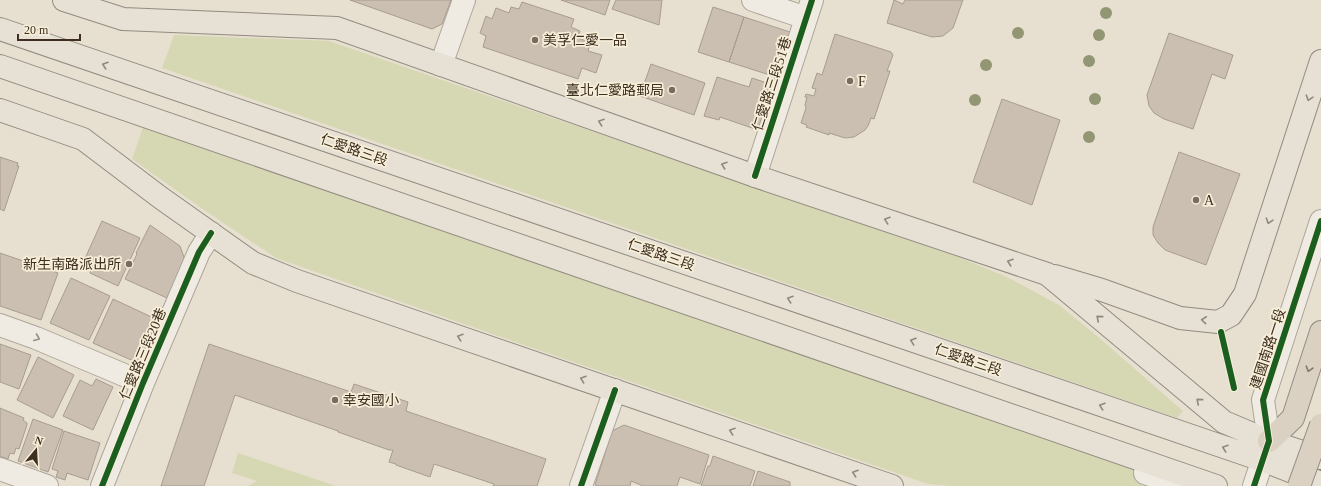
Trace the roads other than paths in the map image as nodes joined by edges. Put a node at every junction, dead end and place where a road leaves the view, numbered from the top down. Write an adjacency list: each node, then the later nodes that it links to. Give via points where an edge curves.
1 (64, 0): 7 (main road, 仁愛路三段, via 123,19 337,28)
2 (464, 0): 7 (street)
3 (754, 0): 4 (street)
4 (809, 9): 11 (street, 仁愛路三段51巷)
5 (0, 29): 20 (main road, 仁愛路三段, one-way to 5)
6 (1321, 61): 14 (main road, one-way to 14, via 1245,294 1231,315 1218,322 1180,318 1102,290)
7 (441, 65): 11 (main road, 仁愛路三段, one-way to 7)
8 (0, 66): 29 (main road)
9 (0, 77): 28 (street)
10 (0, 110): 13 (main road, via 83,139)
11 (755, 176): 14 (main road, 仁愛路三段, one-way to 11)
12 (1321, 221): 20 (street, 建國南路一段, via 1264,400)
13 (210, 233): 17 (street, 仁愛路三段20巷, via 199,252); 18 (main road, one-way to 13, via 298,281 253,263)
14 (1047, 274): 20 (main road, 仁愛路三段, one-way to 14, via 1224,422)
15 (0, 325): 17 (street, one-way to 17)
16 (1321, 332): 20 (highway, one-way to 20, via 1293,418)
17 (143, 383): 25 (street, 仁愛路三段20巷)
18 (615, 390): 26 (street); 27 (main road, one-way to 18)
19 (1321, 425): 31 (highway, bridge)
20 (1265, 450): 21 (main road, 仁愛路三段); 23 (main road, 仁愛路三段); 30 (street, 建國南路一段)
21 (1321, 458)
22 (0, 469): 24 (street)
23 (1321, 483)
24 (47, 486)
25 (102, 486)
26 (581, 486)
27 (892, 486)
28 (1182, 486)
29 (1216, 486)
30 (1254, 486)
31 (1299, 486)

